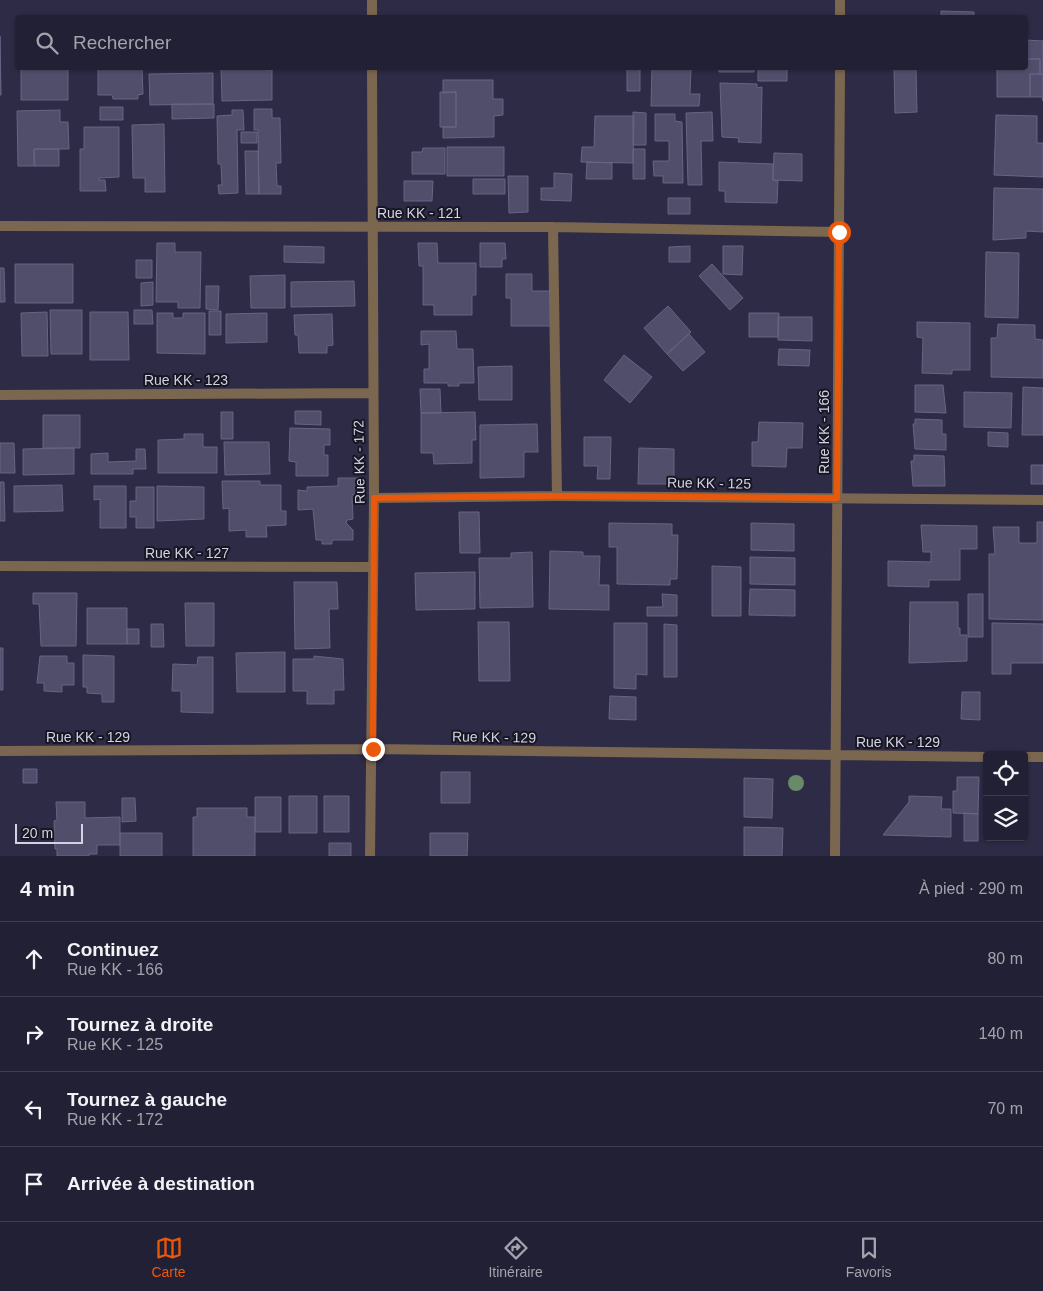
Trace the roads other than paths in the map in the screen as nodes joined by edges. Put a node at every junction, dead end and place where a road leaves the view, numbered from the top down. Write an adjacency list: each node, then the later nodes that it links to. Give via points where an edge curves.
1 (372, 0): 3 (street)
2 (840, 0): 4 (street)
3 (372, 15)
4 (840, 15)
5 (372, 70): 8 (street, Rue KK - 172)
6 (840, 70): 10 (street, Rue KK - 166)
7 (0, 226): 8 (street, Rue KK - 121)
8 (374, 226): 9 (street, Rue KK - 121); 11 (street, Rue KK - 172)
9 (553, 227): 10 (street, Rue KK - 121); 13 (street)
10 (839, 232): 15 (street, Rue KK - 166)
11 (372, 393): 12 (street, Rue KK - 123); 14 (street, Rue KK - 172)
12 (0, 395)
13 (557, 496): 14 (street, Rue KK - 125); 15 (street, Rue KK - 125)
14 (374, 498): 18 (street, Rue KK - 172)
15 (837, 498): 16 (street, Rue KK - 125); 21 (street, Rue KK - 166)
16 (1043, 500)
17 (0, 566): 18 (street, Rue KK - 127)
18 (374, 567): 19 (street, Rue KK - 172)
19 (373, 749): 20 (street, Rue KK - 129); 21 (street, Rue KK - 129); 25 (street, Rue KK - 172)
20 (0, 751)
21 (836, 756): 22 (street, Rue KK - 129); 26 (street, Rue KK - 166)
22 (983, 757)
23 (1028, 757): 24 (street)
24 (1043, 757)
25 (370, 856)
26 (835, 856)

